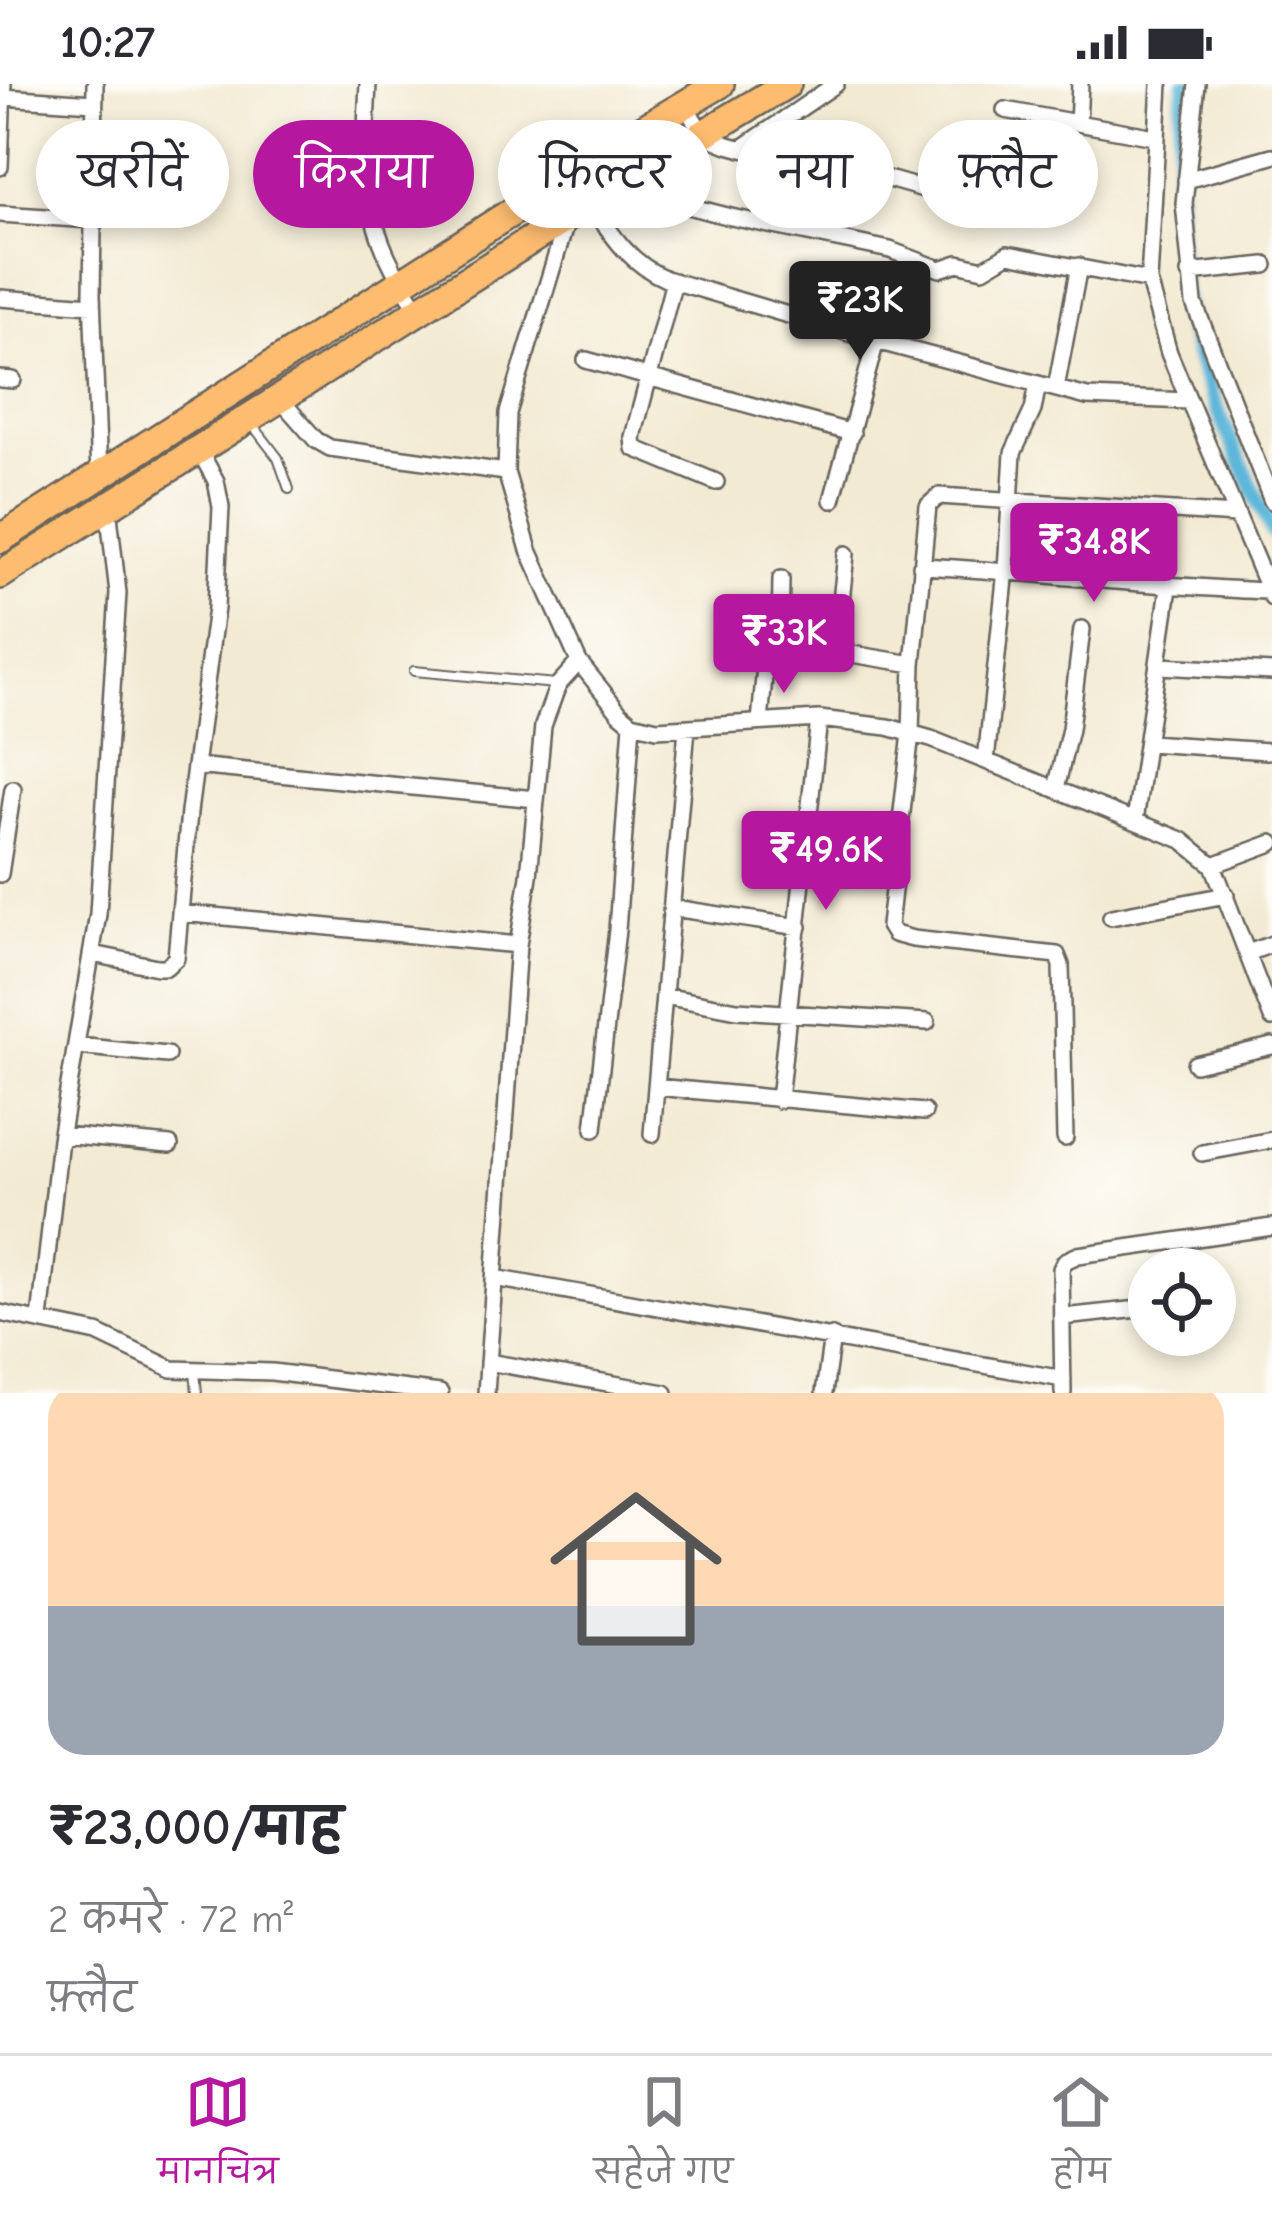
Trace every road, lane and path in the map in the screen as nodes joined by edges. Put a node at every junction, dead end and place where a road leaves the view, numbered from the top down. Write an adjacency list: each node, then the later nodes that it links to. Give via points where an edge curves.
1 (94, 84): 10 (street)
2 (368, 84): 36 (street, via 370,212)
3 (720, 84): 11 (highway)
4 (787, 84): 19 (highway)
5 (836, 84): 15 (street)
6 (1080, 84): 17 (street)
7 (1160, 84): 20 (street)
8 (1201, 85): 23 (street)
9 (3, 91): 10 (street); 22 (street)
10 (94, 103): 13 (street)
11 (685, 105): 14 (street); 36 (highway)
12 (1005, 110): 16 (street)
13 (94, 120)
14 (694, 120)
15 (783, 120)
16 (1061, 120)
17 (1078, 120)
18 (1098, 126): 20 (street)
19 (712, 130)
20 (1155, 136): 35 (street)
21 (1272, 156): 23 (street)
22 (0, 167)
23 (1186, 181): 33 (street)
24 (712, 212): 31 (street, via 890,250 940,269 983,269 1008,254)
25 (0, 214): 26 (street)
26 (36, 216)
27 (92, 228): 38 (street)
28 (550, 228): 39 (highway)
29 (573, 228): 50 (street, via 508,413)
30 (598, 228): 34 (street, via 636,263)
31 (1079, 266): 35 (street); 44 (street)
32 (1264, 266): 33 (street)
33 (1190, 273): 52 (street, via 1202,327)
34 (674, 281): 40 (street); 42 (street)
35 (1149, 281): 46 (street)
36 (400, 284): 39 (street); 51 (highway)
37 (0, 298): 38 (street)
38 (92, 305): 51 (street)
39 (420, 310): 45 (highway)
40 (876, 341): 43 (street); 48 (street)
41 (586, 360): 42 (street)
42 (650, 374): 48 (street); 53 (street, via 634,448)
43 (1038, 384): 44 (street); 56 (street, via 1012,453)
44 (1056, 388): 46 (street, via 1104,400)
45 (280, 399): 47 (highway); 50 (street, via 330,448)
46 (1189, 401): 59 (street)
47 (248, 419): 49 (highway); 54 (lane, via 278,458)
48 (852, 433): 55 (street)
49 (199, 450): 58 (highway); 85 (street, via 221,507)
50 (506, 472): 71 (street, via 529,550)
51 (99, 476): 60 (highway)
52 (1267, 476): 57 (street)
53 (716, 482)
54 (289, 489)
55 (832, 500)
56 (1008, 501): 59 (street); 62 (street, via 932,500); 63 (street)
57 (1272, 501)
58 (108, 507): 64 (highway); 102 (street, via 118,593)
59 (1236, 515): 67 (street)
60 (0, 534)
61 (846, 554): 70 (street)
62 (922, 566): 63 (street); 72 (street)
63 (1006, 570): 66 (street); 84 (street)
64 (0, 575)
65 (782, 579): 69 (street)
66 (1168, 588): 67 (street); 73 (street)
67 (1270, 595)
68 (1082, 629): 87 (street)
69 (777, 646): 70 (street); 78 (street, via 766,666)
70 (833, 652): 72 (street)
71 (579, 662): 76 (street); 79 (street)
72 (913, 664): 81 (street)
73 (1160, 666): 75 (street); 82 (street)
74 (414, 671): 76 (lane)
75 (1272, 672)
76 (557, 685): 88 (street, via 543,726)
77 (819, 719): 78 (street); 81 (street); 98 (street)
78 (760, 722): 80 (street)
79 (632, 723): 80 (street); 114 (street)
80 (687, 728): 95 (street)
81 (911, 733): 84 (street); 117 (street, via 889,926 913,939 1057,955)
82 (1148, 743): 83 (street); 89 (street)
83 (1268, 751)
84 (986, 761): 87 (street)
85 (195, 766): 88 (street); 96 (street)
86 (13, 789): 91 (street)
87 (1055, 789): 89 (street)
88 (536, 799): 100 (street)
89 (1135, 821): 92 (street, via 1182,840)
90 (1272, 843): 92 (street)
91 (2, 853): 93 (street)
92 (1213, 865): 94 (street)
93 (0, 874)
94 (1226, 895): 97 (street); 101 (street)
95 (673, 908): 98 (street); 103 (street)
96 (182, 913): 100 (street); 102 (street, via 176,958 166,967)
97 (1111, 917)
98 (799, 927): 104 (street)
99 (1272, 944): 101 (street)
100 (518, 945): 122 (street)
101 (1248, 953): 105 (street)
102 (93, 954): 107 (street)
103 (664, 995): 104 (street); 111 (street)
104 (790, 1014): 106 (street); 112 (street)
105 (1272, 1018)
106 (926, 1022)
107 (77, 1046): 109 (street); 116 (street)
108 (1272, 1046): 110 (street)
109 (167, 1055)
110 (1195, 1064)
111 (656, 1087): 112 (street); 115 (street)
112 (778, 1100): 113 (street)
113 (924, 1112)
114 (594, 1129)
115 (652, 1134)
116 (62, 1136): 119 (street); 126 (street)
117 (1065, 1138)
118 (1272, 1140): 120 (street)
119 (170, 1145)
120 (1202, 1153)
121 (1272, 1227): 125 (street, via 1070,1258 1061,1270)
122 (494, 1278): 127 (street); 128 (street)
123 (1128, 1310): 125 (street)
124 (0, 1313): 126 (street)
125 (1063, 1317): 131 (street)
126 (40, 1319): 129 (street)
127 (832, 1336): 131 (street); 138 (street)
128 (488, 1362): 136 (street); 137 (street)
129 (195, 1371): 130 (street); 133 (lane)
130 (272, 1372): 132 (street); 134 (street)
131 (1064, 1386)
132 (403, 1390): 135 (street)
133 (197, 1393)
134 (272, 1393)
135 (440, 1393)
136 (486, 1393)
137 (665, 1393)
138 (824, 1393)

